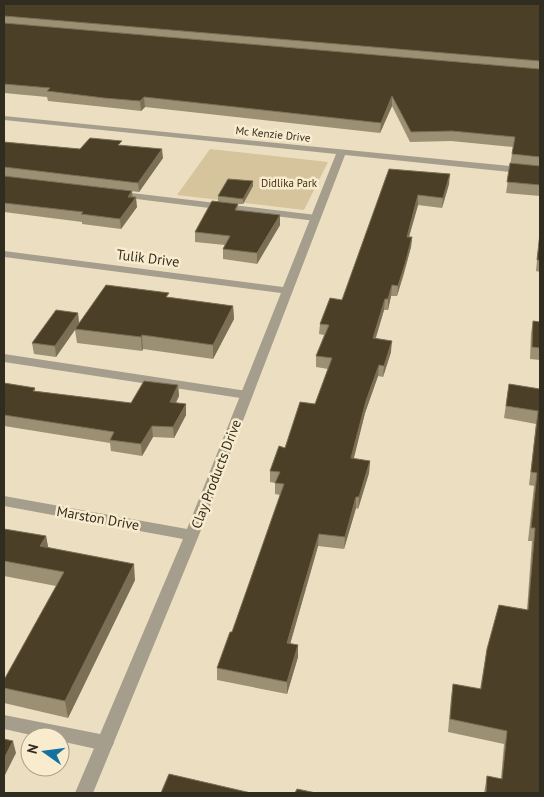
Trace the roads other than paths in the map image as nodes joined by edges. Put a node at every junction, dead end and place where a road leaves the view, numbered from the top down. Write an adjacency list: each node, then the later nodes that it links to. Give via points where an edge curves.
1 (4, 118): 2 (street, Mc Kenzie Drive)
2 (341, 153): 3 (street, Mc Kenzie Drive); 5 (street, Clay Products Drive)
3 (540, 172)
4 (101, 192): 5 (street)
5 (316, 218): 7 (street, Clay Products Drive)
6 (4, 254): 7 (street, Tulik Drive)
7 (288, 291): 9 (street, Clay Products Drive)
8 (4, 358): 9 (street)
9 (247, 395): 11 (street, Clay Products Drive)
10 (4, 502): 11 (street, Marston Drive)
11 (192, 535): 13 (street, Clay Products Drive)
12 (4, 722): 13 (street)
13 (105, 743): 14 (street, Clay Products Drive)
14 (84, 793)

